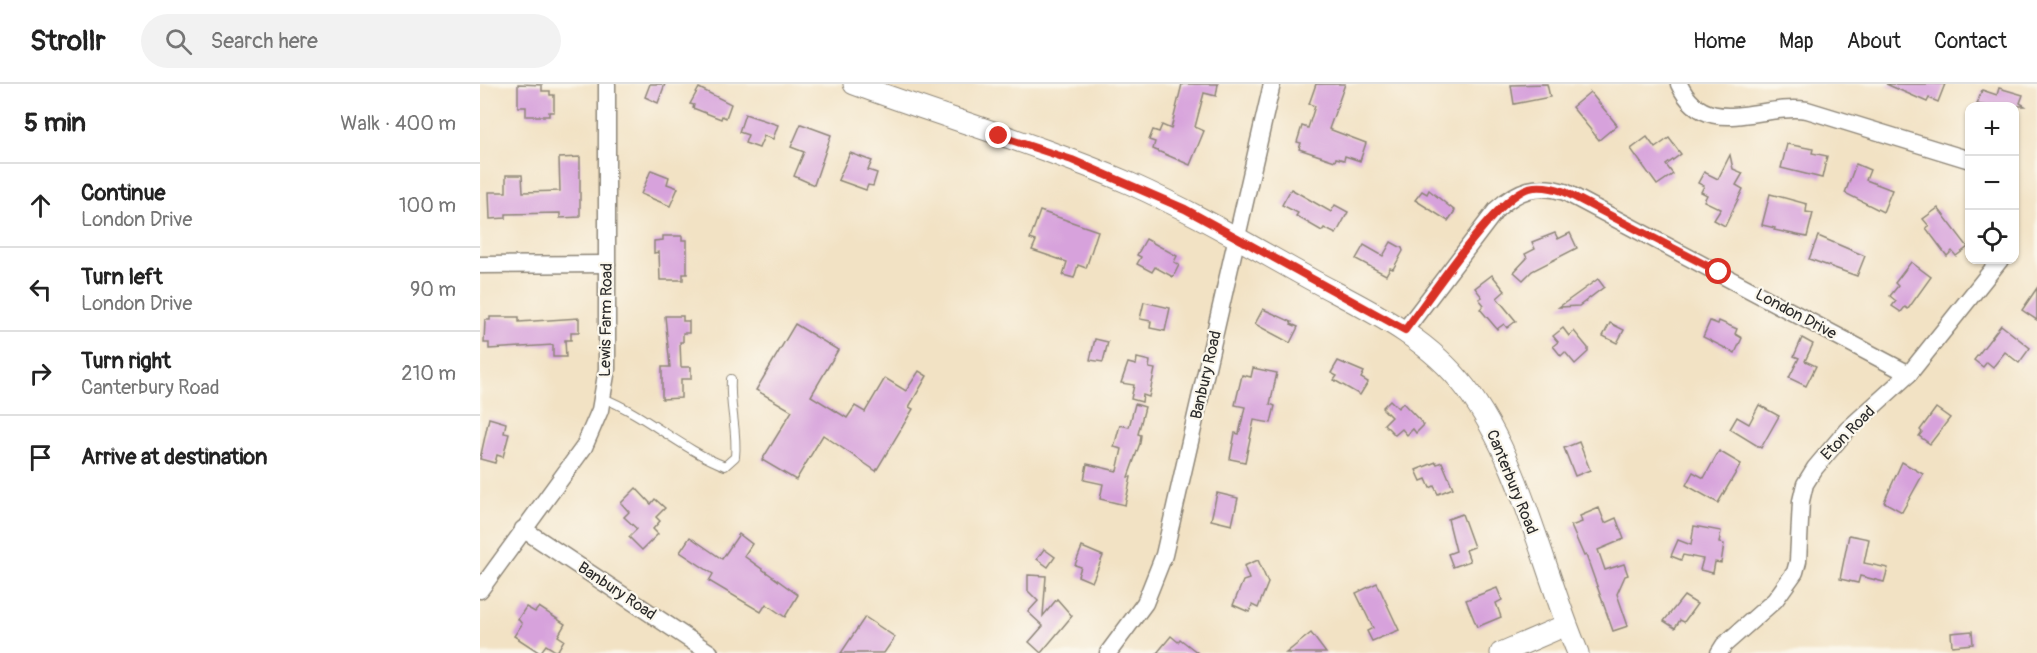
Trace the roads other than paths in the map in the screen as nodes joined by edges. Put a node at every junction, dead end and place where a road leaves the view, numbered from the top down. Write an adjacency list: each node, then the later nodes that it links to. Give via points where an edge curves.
1 (607, 84): 7 (street, Lewis Farm Road)
2 (854, 84): 6 (street, Canterbury Road, via 1072,160 1185,209)
3 (1272, 84): 6 (street, Banbury Road)
4 (1679, 84): 5 (street, via 1691,102 1712,116 1807,110)
5 (1965, 158)
6 (1238, 239): 10 (street, Canterbury Road); 18 (street, Banbury Road, via 1164,555 1145,603)
7 (607, 264): 9 (street); 13 (street, Lewis Farm Road, via 607,369)
8 (1997, 264): 11 (street, Eton Road)
9 (480, 265)
10 (1405, 330): 11 (street, London Drive, via 1497,209 1517,194 1539,187 1565,192); 16 (street, Canterbury Road, via 1449,369 1489,424 1510,468)
11 (1909, 374): 21 (street, Eton Road, via 1847,430 1815,468 1801,501 1795,572 1775,600)
12 (731, 379): 13 (lane, via 737,444 735,457 725,466)
13 (603, 398): 14 (street, Lewis Farm Road, via 585,447)
14 (524, 529): 15 (street, Lewis Farm Road); 17 (street, Banbury Road)
15 (480, 590)
16 (1566, 625): 19 (street); 20 (street, Canterbury Road)
17 (710, 653)
18 (1108, 653)
19 (1501, 653)
20 (1578, 653)
21 (1719, 653)

